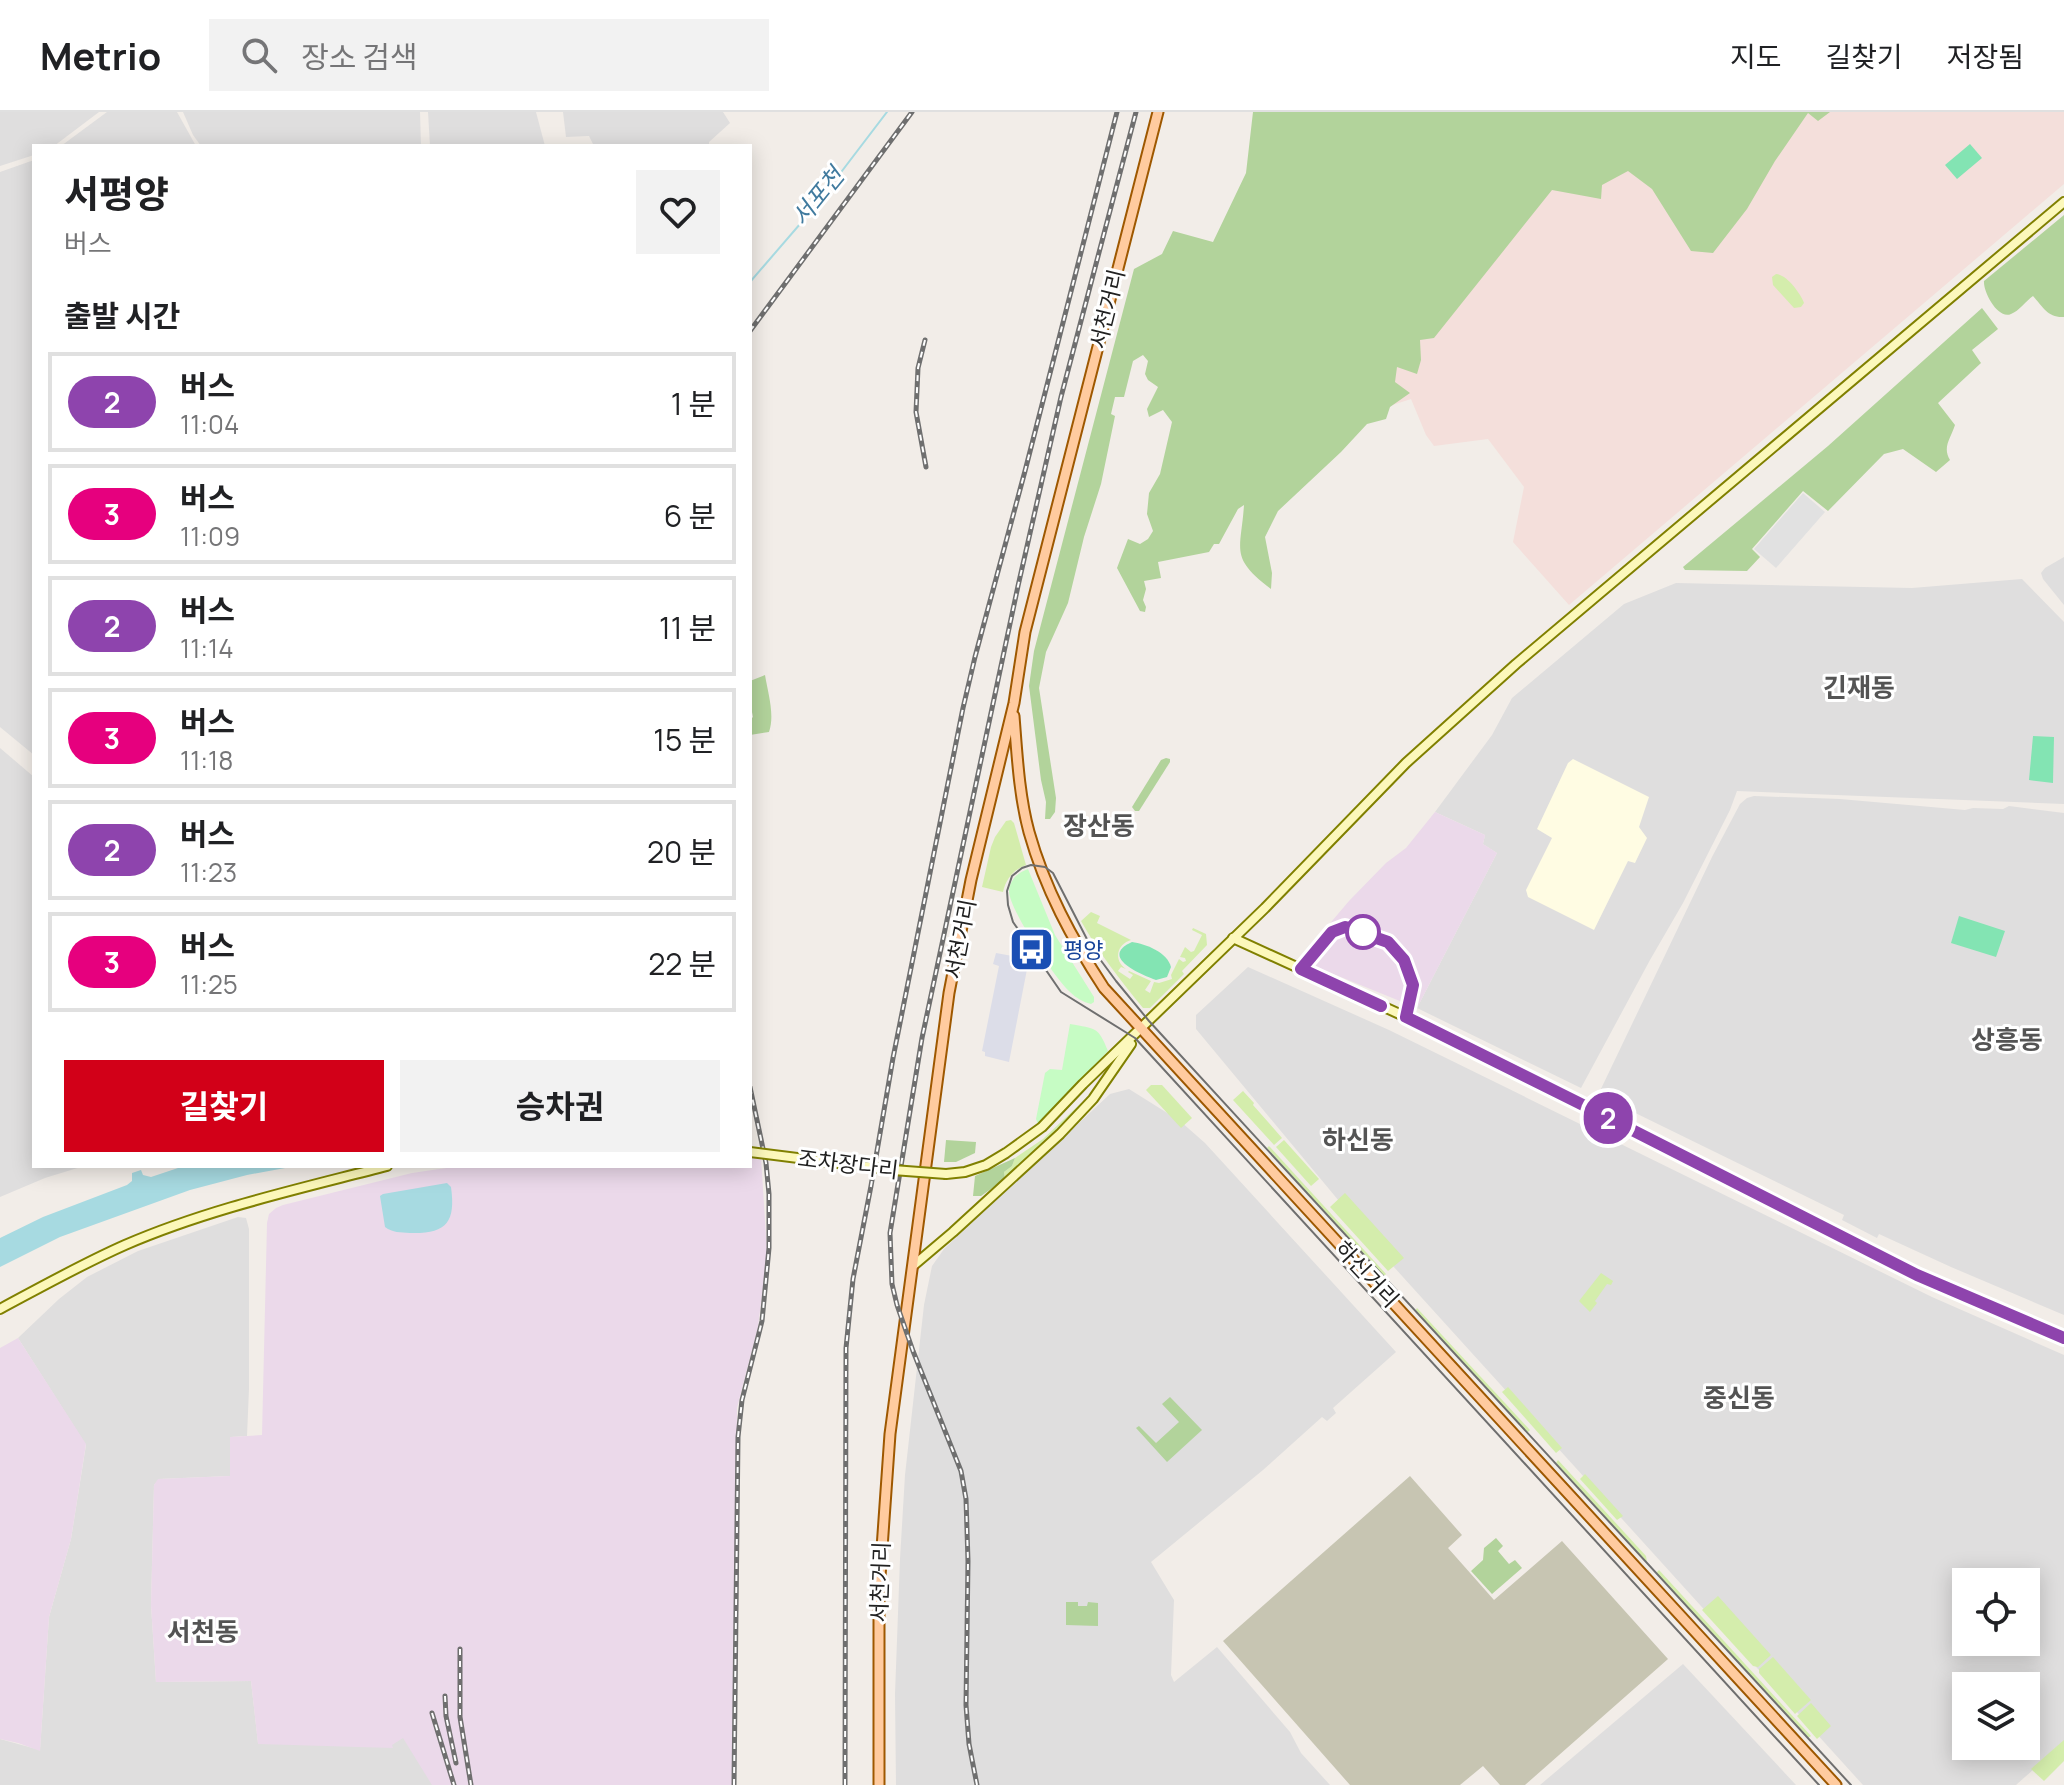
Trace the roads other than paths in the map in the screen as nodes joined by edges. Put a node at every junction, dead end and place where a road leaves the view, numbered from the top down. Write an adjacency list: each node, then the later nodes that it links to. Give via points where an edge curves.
1 (1158, 112): 3 (main road, 서천거리, via 1025,632)
2 (2064, 202): 4 (main road, via 1447,725)
3 (1014, 703): 5 (main road, 하신거리, via 1024,808 1040,866 1078,948 1104,988); 8 (main road, 서천거리, via 949,993)
4 (1233, 938): 5 (main road); 10 (main road, via 1406,1017 1917,1275)
5 (1141, 1029): 6 (main road, 조차장다리, bridge, via 1042,1127 986,1165 965,1172 893,1170); 8 (main road, via 1102,1087 1060,1134); 12 (main road, 하신거리)
6 (752, 1152)
7 (379, 1168): 9 (main road, via 174,1226)
8 (914, 1265): 11 (main road, 서천거리, via 890,1434 881,1548)
9 (0, 1309)
10 (2064, 1338)
11 (879, 1785)
12 (1836, 1785)

